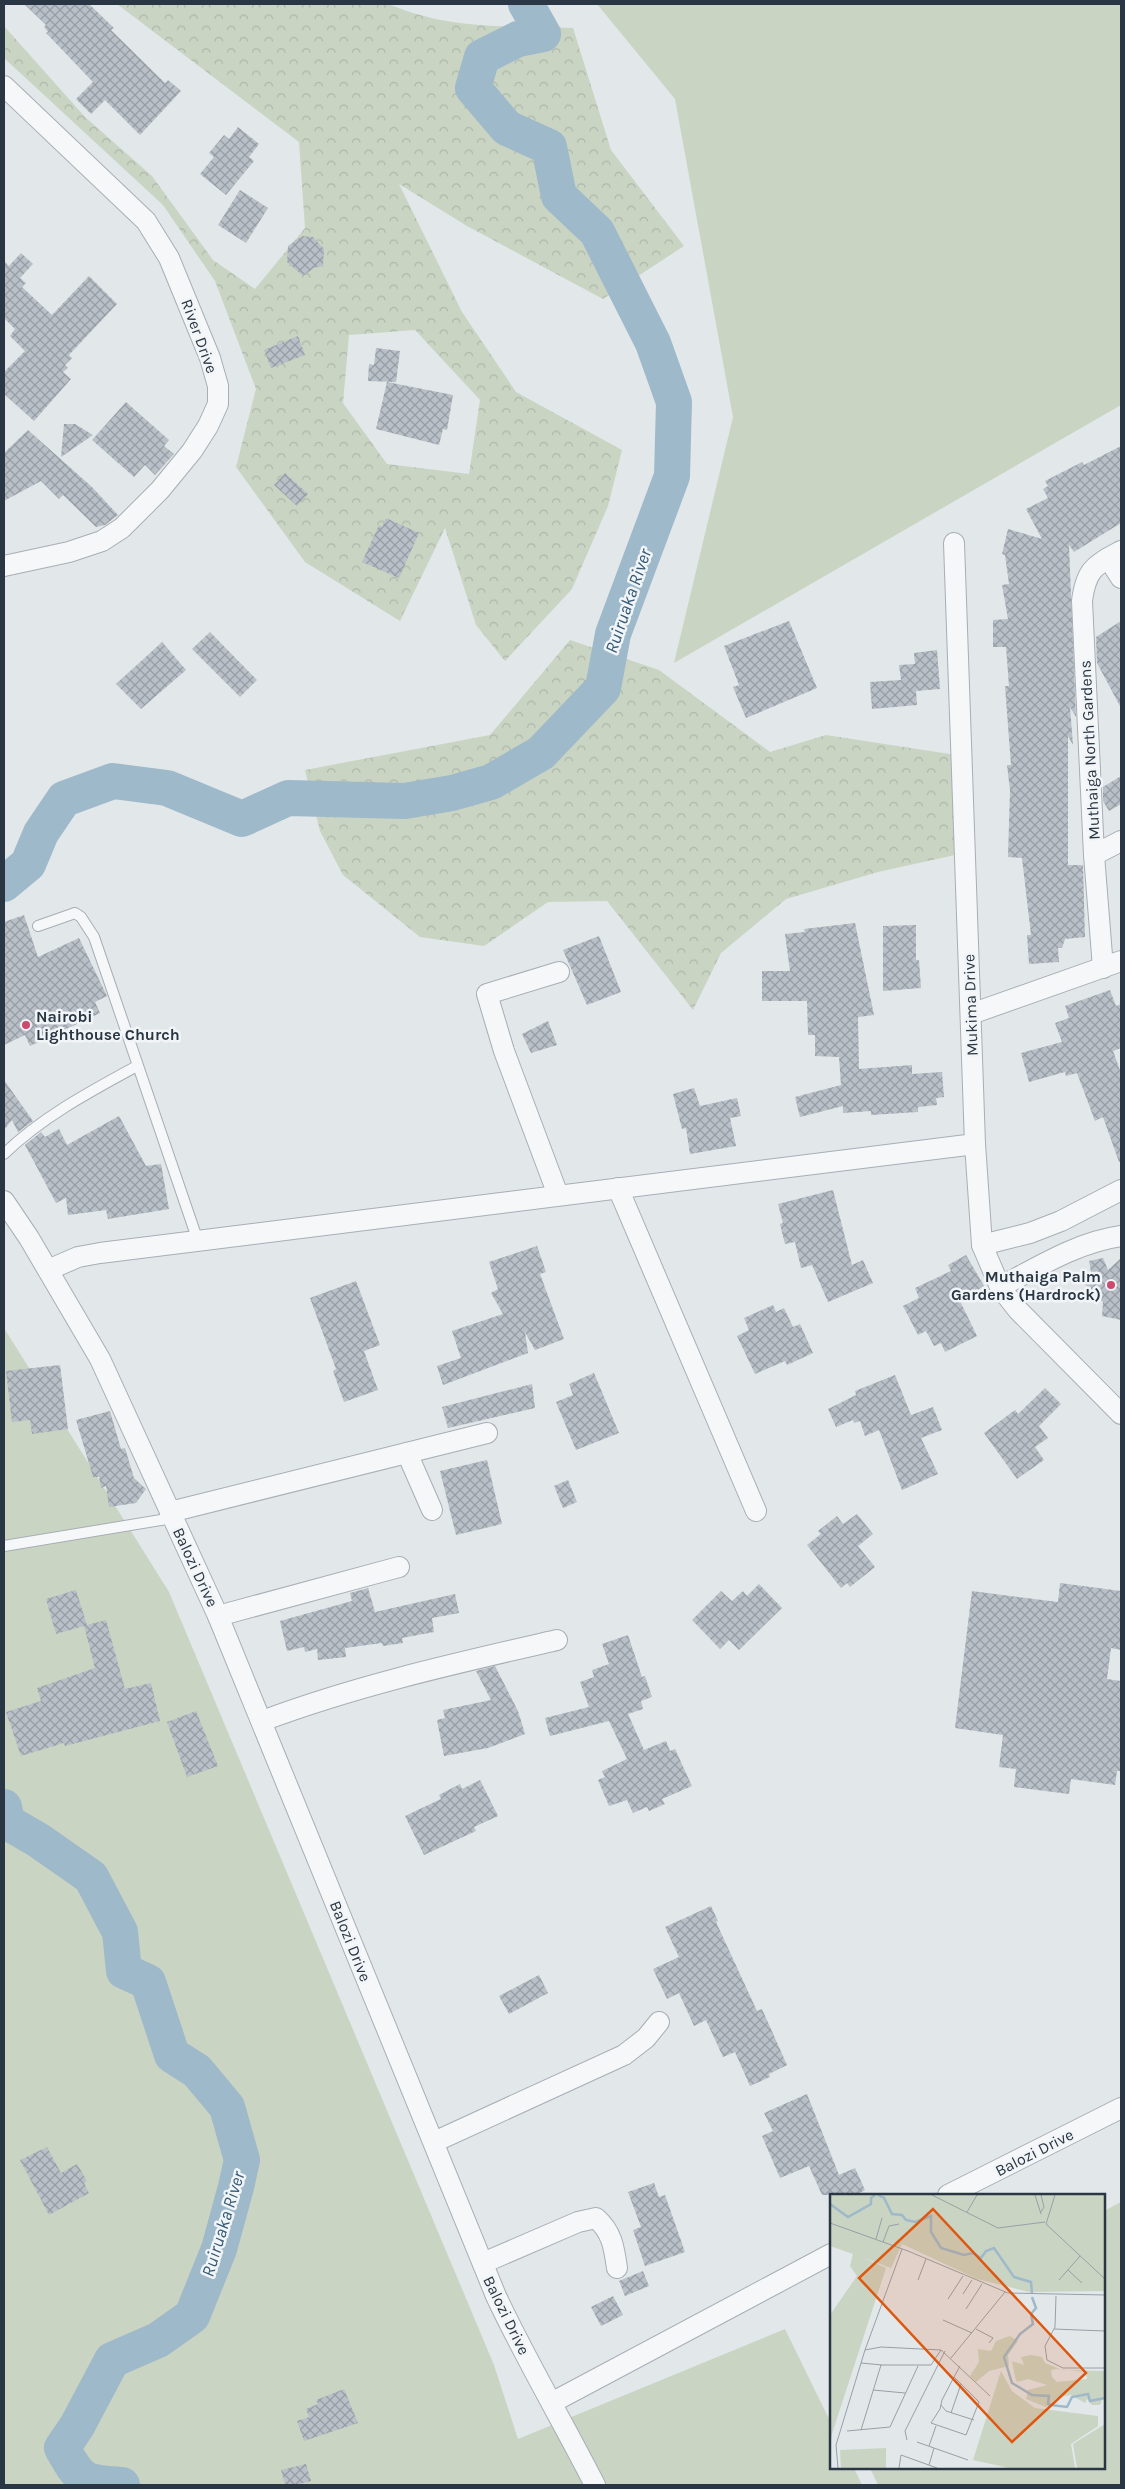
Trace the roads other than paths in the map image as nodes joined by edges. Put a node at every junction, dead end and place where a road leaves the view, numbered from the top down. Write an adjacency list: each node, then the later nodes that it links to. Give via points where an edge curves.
1 (4, 86): 4 (street, River Drive, via 146,221 172,266 210,358 218,386 218,404 208,426 160,490 122,528 102,541 70,552)
2 (954, 543): 11 (street, Mukima Drive)
3 (1115, 554): 5 (street); 7 (street, Muthaiga North Gardens, via 1086,578 1082,601)
4 (4, 566)
5 (1121, 578)
6 (1121, 842): 7 (street)
7 (1094, 856): 9 (street, Muthaiga North Gardens)
8 (38, 926): 12 (lane, via 75,913 81,917 94,937)
9 (1112, 964): 11 (street, Muthaiga North Gardens)
10 (559, 972): 17 (street, via 487,994 504,1051)
11 (970, 1014): 13 (street, Mukima Drive)
12 (137, 1066): 14 (lane, via 25,1134); 20 (lane)
13 (975, 1144): 15 (street); 21 (street, Mukima Drive)
14 (4, 1154)
15 (618, 1188): 17 (street); 28 (street)
16 (1121, 1190): 21 (street, via 1061,1221)
17 (558, 1195): 20 (street)
18 (4, 1201): 22 (street, Balozi Drive)
19 (1121, 1236): 23 (street, via 1103,1238 1068,1252)
20 (198, 1241): 22 (street, via 78,1257)
21 (982, 1245): 23 (street, Mukima Drive)
22 (48, 1270): 29 (street, Balozi Drive, via 100,1359)
23 (1000, 1287): 24 (street, Mukima Drive)
24 (1121, 1414)
25 (487, 1432): 26 (street)
26 (407, 1453): 27 (street); 29 (street)
27 (432, 1510)
28 (756, 1511)
29 (172, 1515): 30 (lane); 32 (street, Balozi Drive)
30 (4, 1546)
31 (399, 1567): 32 (street)
32 (218, 1616): 34 (street, Balozi Drive)
33 (557, 1640): 34 (street, via 343,1693)
34 (262, 1721): 37 (street, Balozi Drive)
35 (659, 2022): 37 (street, via 646,2038 624,2055)
36 (1121, 2108): 38 (street, Balozi Drive)
37 (434, 2142): 40 (street, Balozi Drive)
38 (950, 2194)
39 (830, 2255): 42 (street)
40 (483, 2263): 41 (street, via 578,2222 596,2218 607,2228); 42 (street, Balozi Drive, via 514,2335)
41 (617, 2268)
42 (553, 2402): 43 (street, Balozi Drive)
43 (595, 2485)

